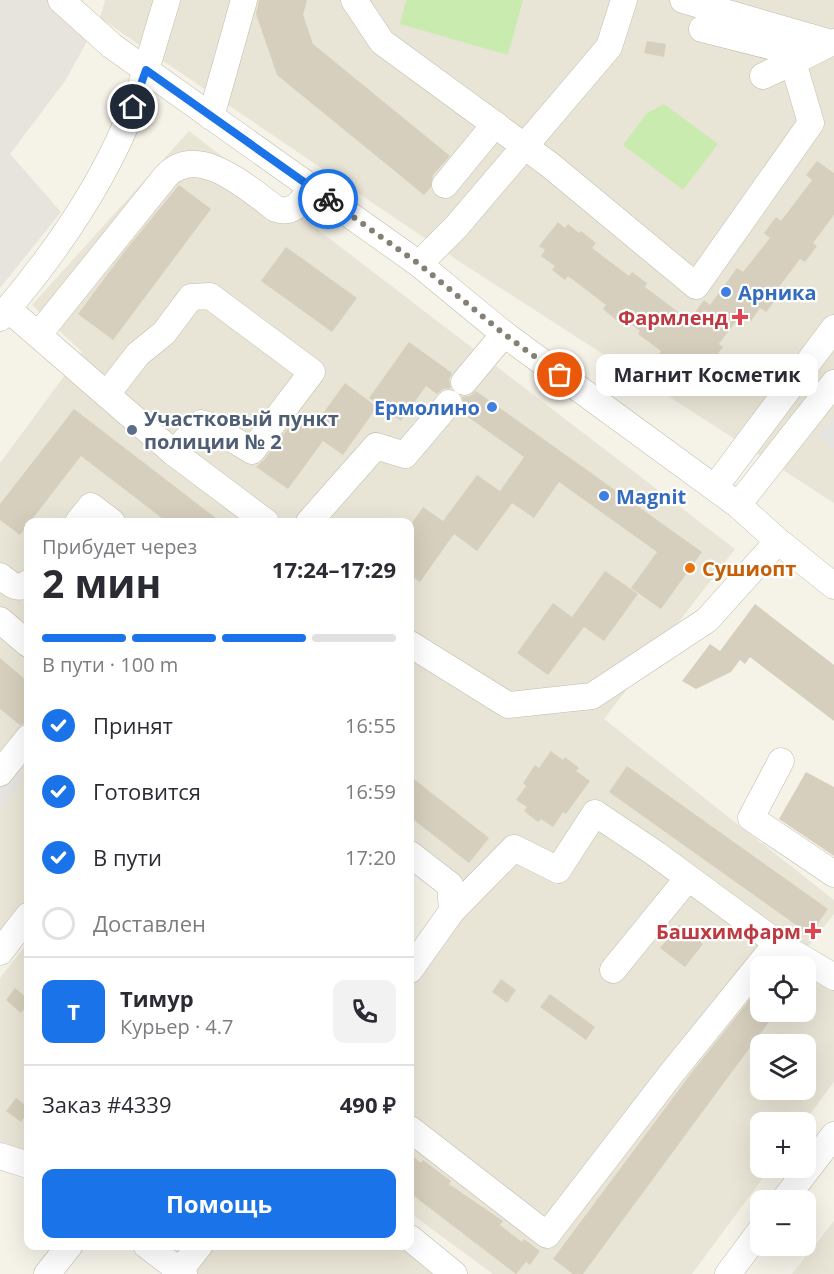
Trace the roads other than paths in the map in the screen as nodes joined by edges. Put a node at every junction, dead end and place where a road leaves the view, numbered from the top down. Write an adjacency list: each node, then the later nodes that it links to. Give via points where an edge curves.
1 (62, 0): 10 (street, via 112,46)
2 (167, 0): 10 (street)
3 (244, 0): 12 (street)
4 (354, 0): 13 (street, via 382,42)
5 (624, 0): 14 (street, via 609,47)
6 (683, 0): 8 (street)
7 (702, 29): 8 (street, via 777,48)
8 (825, 41): 9 (street)
9 (793, 62): 11 (street); 14 (street, via 811,123 696,286)
10 (146, 70): 12 (street); 18 (street, via 123,132 80,211)
11 (763, 76)
12 (212, 117): 16 (street)
13 (495, 124): 14 (street); 15 (street)
14 (524, 146): 17 (street, via 456,227)
15 (445, 184)
16 (312, 188): 17 (street); 20 (street, via 298,205 284,212 232,175 192,163 180,165 166,176)
17 (419, 264): 21 (street)
18 (4, 314): 20 (street)
19 (834, 328): 27 (street)
20 (39, 334): 24 (street)
21 (504, 334): 22 (street); 27 (street)
22 (464, 381)
23 (834, 383): 28 (street)
24 (107, 394): 26 (street); 26 (street, via 138,354 164,333 191,297 210,296 312,372 252,451 201,423)
25 (449, 403): 32 (street, via 405,455 376,446)
26 (174, 453): 31 (street)
27 (715, 487): 28 (street)
28 (738, 506): 33 (street)
29 (81, 518): 30 (street, via 91,506)
30 (107, 518)
31 (261, 518)
32 (313, 518)
33 (778, 541): 36 (street); 39 (street, via 707,620 592,696 508,705)
34 (0, 576): 35 (street, via 14,586)
35 (24, 586)
36 (834, 586)
37 (0, 620): 38 (street)
38 (24, 641)
39 (414, 646)
40 (781, 761): 42 (street, via 751,818)
41 (414, 857): 44 (street, via 450,885)
42 (834, 873)
43 (688, 878): 44 (street, via 596,813 558,870 514,848); 46 (street); 49 (street)
44 (452, 911): 48 (street)
45 (24, 921): 47 (street)
46 (777, 943): 50 (street); 51 (street, via 547,1235)
47 (0, 952)
48 (414, 964)
49 (613, 970)
50 (834, 977)
51 (414, 1132)
52 (834, 1135): 55 (street)
53 (0, 1156): 54 (street)
54 (24, 1164)
55 (792, 1190)
56 (414, 1241): 63 (street)
57 (750, 1244): 64 (street)
58 (66, 1250): 62 (street)
59 (152, 1250): 61 (street)
60 (196, 1250): 61 (street)
61 (180, 1273)
62 (47, 1274)
63 (454, 1274)
64 (728, 1274)

